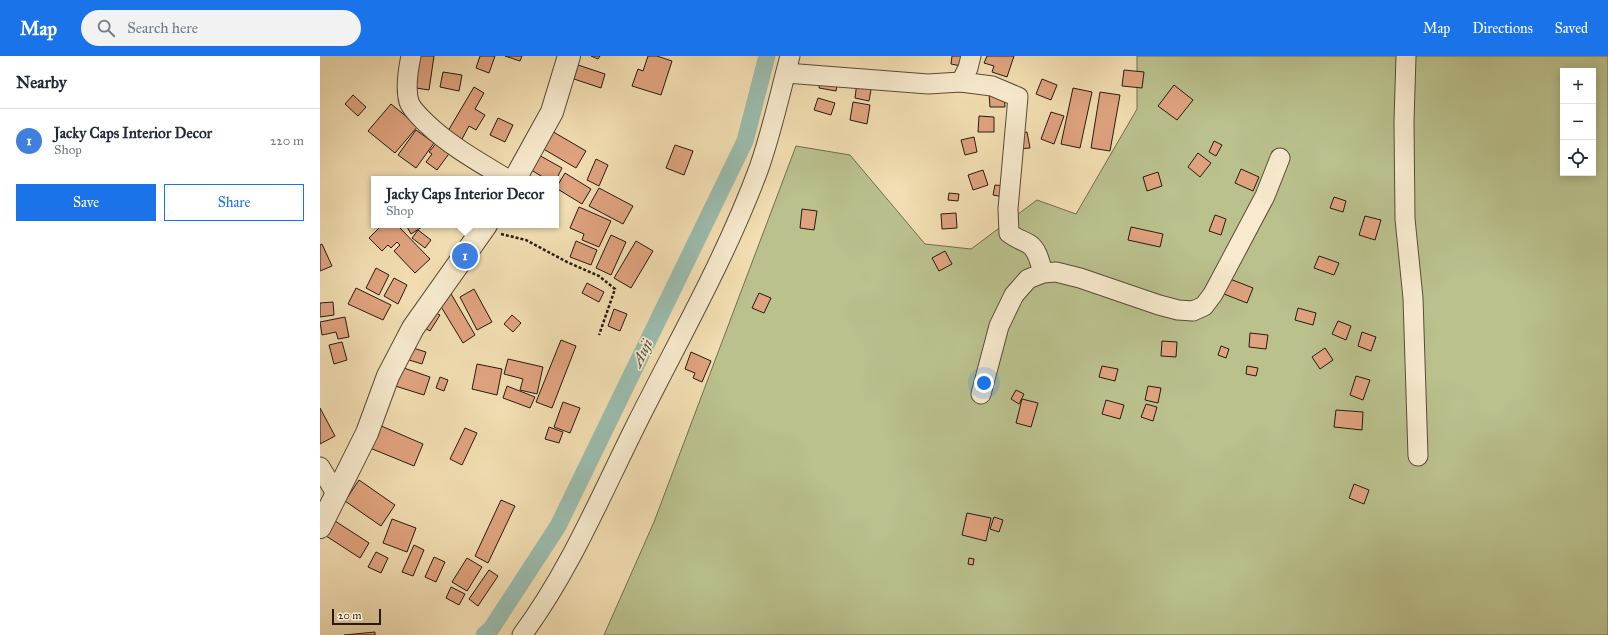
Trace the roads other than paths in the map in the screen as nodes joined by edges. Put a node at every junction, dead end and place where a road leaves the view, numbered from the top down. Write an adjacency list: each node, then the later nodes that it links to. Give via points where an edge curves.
1 (411, 56): 8 (street, via 408,89 410,103 420,117 441,138)
2 (569, 56): 9 (street, via 552,112)
3 (971, 56): 6 (street)
4 (1406, 56): 13 (street, via 1404,219 1413,298)
5 (788, 64): 6 (street, via 928,84); 17 (street, via 759,167 725,251 582,537 549,596)
6 (961, 82): 11 (street, via 992,86 1018,97 1008,209 1009,233 1037,252)
7 (1280, 158): 11 (street, via 1264,196 1214,294 1204,306 1193,311 1178,310 1080,278 1056,272)
8 (502, 176)
9 (517, 176)
10 (483, 228): 15 (street, via 413,328 388,376 367,433)
11 (1043, 273): 12 (street, via 1028,279 1014,295 999,326)
12 (981, 394)
13 (1418, 456)
14 (320, 467): 15 (street)
15 (337, 495): 16 (street)
16 (320, 527)
17 (522, 635)

